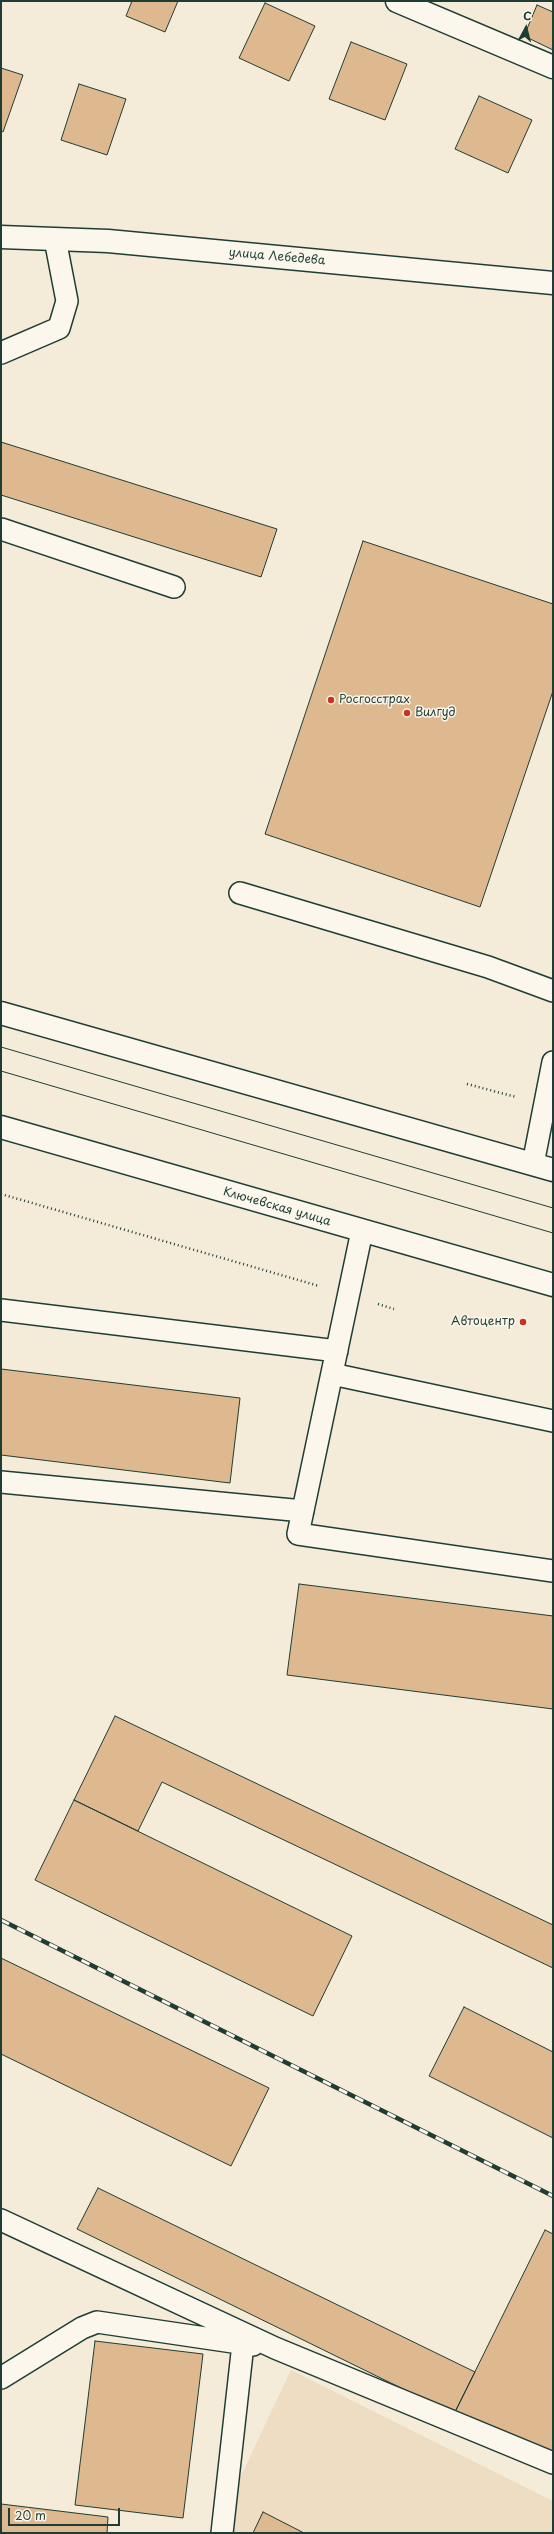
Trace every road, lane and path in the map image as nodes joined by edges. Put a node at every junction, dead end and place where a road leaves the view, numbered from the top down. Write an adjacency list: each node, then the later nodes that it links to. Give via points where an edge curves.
1 (397, 1): 2 (main road)
2 (553, 67)
3 (1, 237): 4 (main road, улица Лебедева)
4 (55, 239): 5 (main road, улица Лебедева, via 108,241); 6 (lane, via 67,301 59,328)
5 (553, 283)
6 (1, 353)
7 (1, 529): 8 (lane)
8 (174, 587)
9 (240, 893): 10 (lane, via 488,967)
10 (553, 991)
11 (1, 1013): 16 (main road)
12 (553, 1062): 14 (lane)
13 (467, 1084): 14 (path)
14 (546, 1105): 16 (lane)
15 (1, 1127): 19 (main road, Ключевская улица)
16 (532, 1164): 17 (main road)
17 (553, 1170)
18 (1, 1194): 21 (path)
19 (362, 1231): 20 (main road, Ключевская улица); 21 (lane)
20 (553, 1285)
21 (348, 1295): 22 (path); 24 (lane)
22 (394, 1309)
23 (1, 1310): 24 (lane)
24 (336, 1351): 25 (lane)
25 (332, 1374): 26 (lane); 28 (lane)
26 (553, 1421)
27 (1, 1482): 28 (lane)
28 (303, 1511): 29 (lane, via 298,1534)
29 (553, 1571)
30 (1, 2220): 32 (lane)
31 (243, 2344): 32 (lane); 33 (lane, via 98,2322 82,2328); 35 (lane)
32 (275, 2348): 34 (lane)
33 (1, 2378)
34 (553, 2463)
35 (222, 2533)

